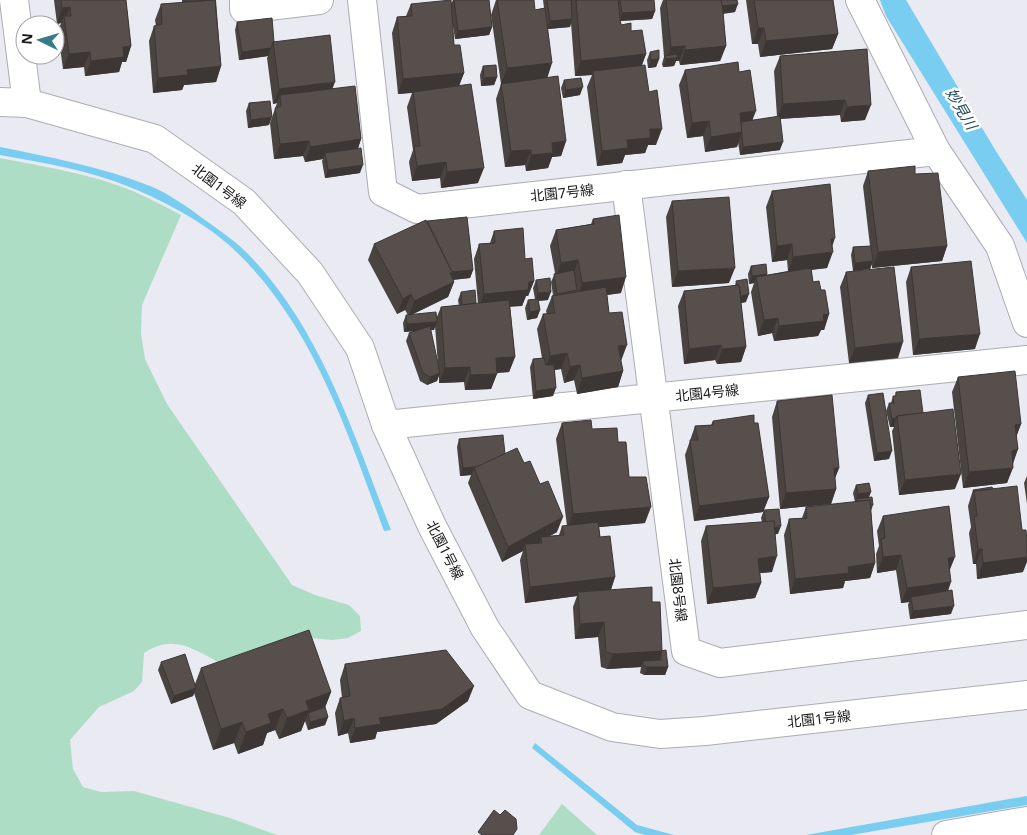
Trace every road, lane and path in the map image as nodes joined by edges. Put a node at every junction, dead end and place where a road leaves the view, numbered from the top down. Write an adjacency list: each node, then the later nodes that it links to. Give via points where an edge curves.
1 (14, 0): 7 (street)
2 (244, 0): 3 (street, via 244,9)
3 (319, 0)
4 (362, 0): 9 (street, 北園7号線, via 383,192 417,209)
5 (860, 0): 8 (street)
6 (0, 102): 7 (street, 北園1号線)
7 (27, 103): 13 (street, 北園1号線, via 155,139 244,202 310,273 360,348)
8 (936, 151): 9 (street, 北園7号線); 10 (street, via 1000,246)
9 (626, 186): 12 (street, 北園8号線)
10 (1027, 323)
11 (1027, 360): 12 (street, 北園4号線)
12 (653, 398): 13 (street, 北園4号線); 14 (street, 北園8号線, via 686,651 720,663)
13 (386, 426): 15 (street, 北園1号線, via 484,628 530,695 612,727 660,734 705,732)
14 (1027, 625)
15 (1027, 695)
16 (1027, 821): 17 (street)
17 (992, 831): 18 (street)
18 (946, 835)

